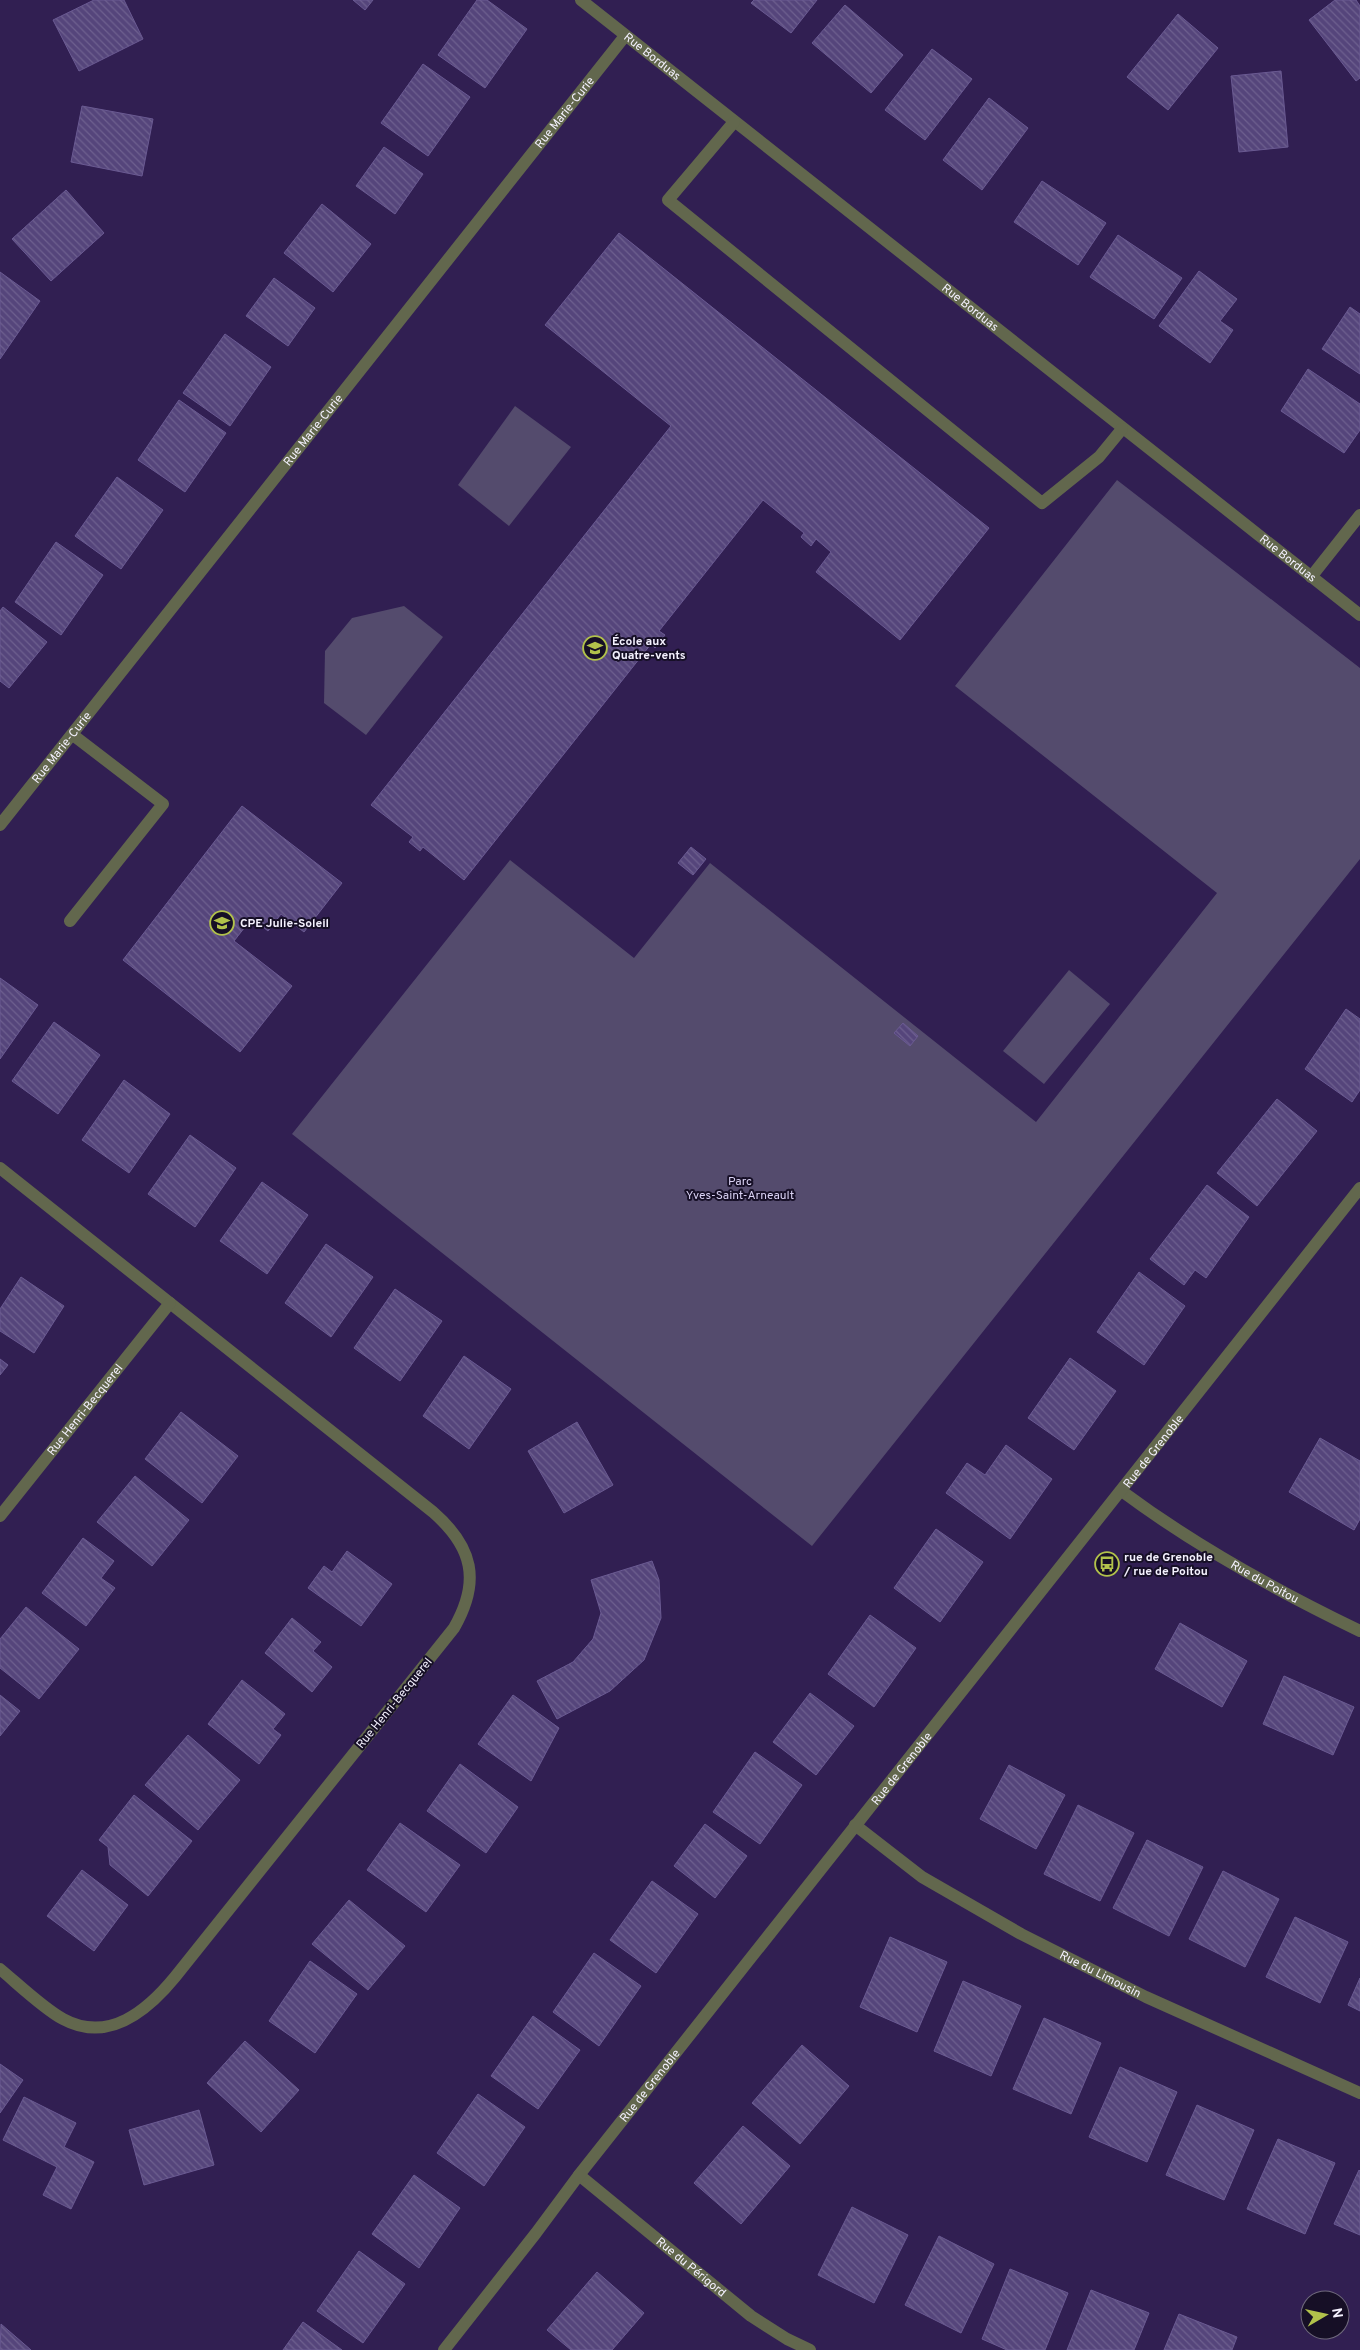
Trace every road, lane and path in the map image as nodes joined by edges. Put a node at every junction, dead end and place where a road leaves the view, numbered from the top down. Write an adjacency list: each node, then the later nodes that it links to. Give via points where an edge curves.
1 (581, 0): 2 (street, Rue Borduas)
2 (625, 36): 3 (street, Rue Borduas); 8 (street, Rue Marie-Curie)
3 (734, 122): 4 (street, Rue Borduas); 4 (street, via 668,200 1042,503 1099,457)
4 (1122, 429): 6 (street, Rue Borduas)
5 (1360, 515): 6 (street)
6 (1311, 577): 7 (street, Rue Borduas)
7 (1360, 615)
8 (73, 735): 9 (street, Rue Marie-Curie); 10 (street, via 163,804)
9 (0, 825)
10 (70, 921)
11 (0, 1168): 13 (street, Rue Henri-Becquerel)
12 (1360, 1188): 14 (street, Rue de Grenoble)
13 (170, 1304): 15 (street, Rue Henri-Becquerel); 18 (street, Rue Henri-Becquerel, via 444,1522 457,1535 465,1554 470,1594 454,1628 146,2009 116,2024 77,2025 62,2019)
14 (1123, 1492): 16 (street, Rue du Poitou, via 1205,1549); 17 (street, Rue de Grenoble)
15 (0, 1516)
16 (1360, 1631)
17 (855, 1825): 19 (street, Rue du Limousin, via 922,1877 1021,1934 1146,1997); 20 (street, Rue de Grenoble)
18 (0, 1969)
19 (1360, 2093)
20 (579, 2175): 21 (street, Rue de Grenoble); 22 (street, Rue du Périgord, via 751,2316 787,2340)
21 (444, 2350)
22 (810, 2350)

